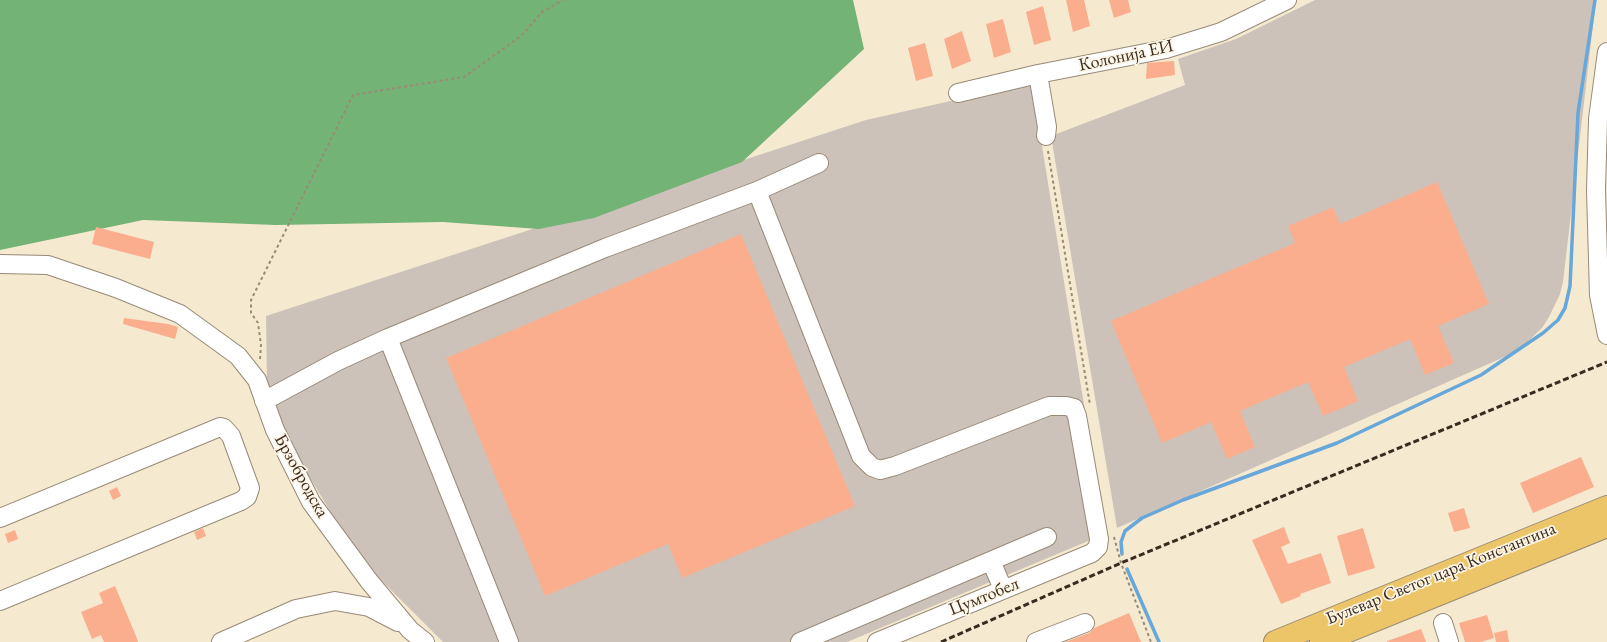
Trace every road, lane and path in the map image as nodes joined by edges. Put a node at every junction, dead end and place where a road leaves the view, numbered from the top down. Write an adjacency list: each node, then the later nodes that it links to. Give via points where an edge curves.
1 (563, 0): 16 (path, via 542,12 521,36 464,77 353,95 251,300 251,313 258,323 261,345)
2 (1287, 0): 4 (street, Колонија ЕИ, via 1221,32 1166,49)
3 (1607, 52): 5 (street)
4 (1038, 74): 6 (street, Колонија ЕИ); 8 (street, via 1048,127)
5 (1605, 81): 7 (street)
6 (958, 93)
7 (1602, 132): 10 (street)
8 (1046, 136): 18 (path)
9 (819, 163): 11 (street)
10 (1602, 189): 12 (street)
11 (757, 191): 15 (street, via 605,248); 25 (street, Цумтобел, via 861,456 872,467 880,470 896,466 1049,406 1074,408 1078,416 1099,539 1098,546 1092,553)
12 (1602, 248): 14 (street, via 1599,295)
13 (0, 264): 16 (street, Брзобродска, via 48,265 116,288 180,314 238,356)
14 (1607, 335)
15 (388, 338): 17 (street, via 338,361); 32 (street)
16 (256, 380): 17 (street, Брзобродска)
17 (264, 401): 29 (street, Брзобродска, via 275,430 311,502 369,581)
18 (1091, 412)
19 (1607, 507): 37 (main road, Булевар Светог цара Константина)
20 (0, 518): 26 (street, via 220,427 230,436 250,488 247,497 241,500)
21 (1607, 526): 38 (main road, Булевар Светог цара Константина)
22 (1114, 535): 36 (path, via 1121,563)
23 (1047, 537): 24 (street)
24 (991, 561): 25 (street); 33 (street)
25 (1003, 589): 34 (street, Цумтобел)
26 (0, 601)
27 (1085, 623): 35 (street)
28 (1442, 623): 39 (street)
29 (410, 630): 30 (street, via 370,607 335,601 296,609); 31 (street, Брзобродска)
30 (221, 642)
31 (425, 642)
32 (509, 642)
33 (800, 642)
34 (877, 642)
35 (1036, 642)
36 (1151, 642)
37 (1275, 642)
38 (1321, 642)
39 (1449, 642)

